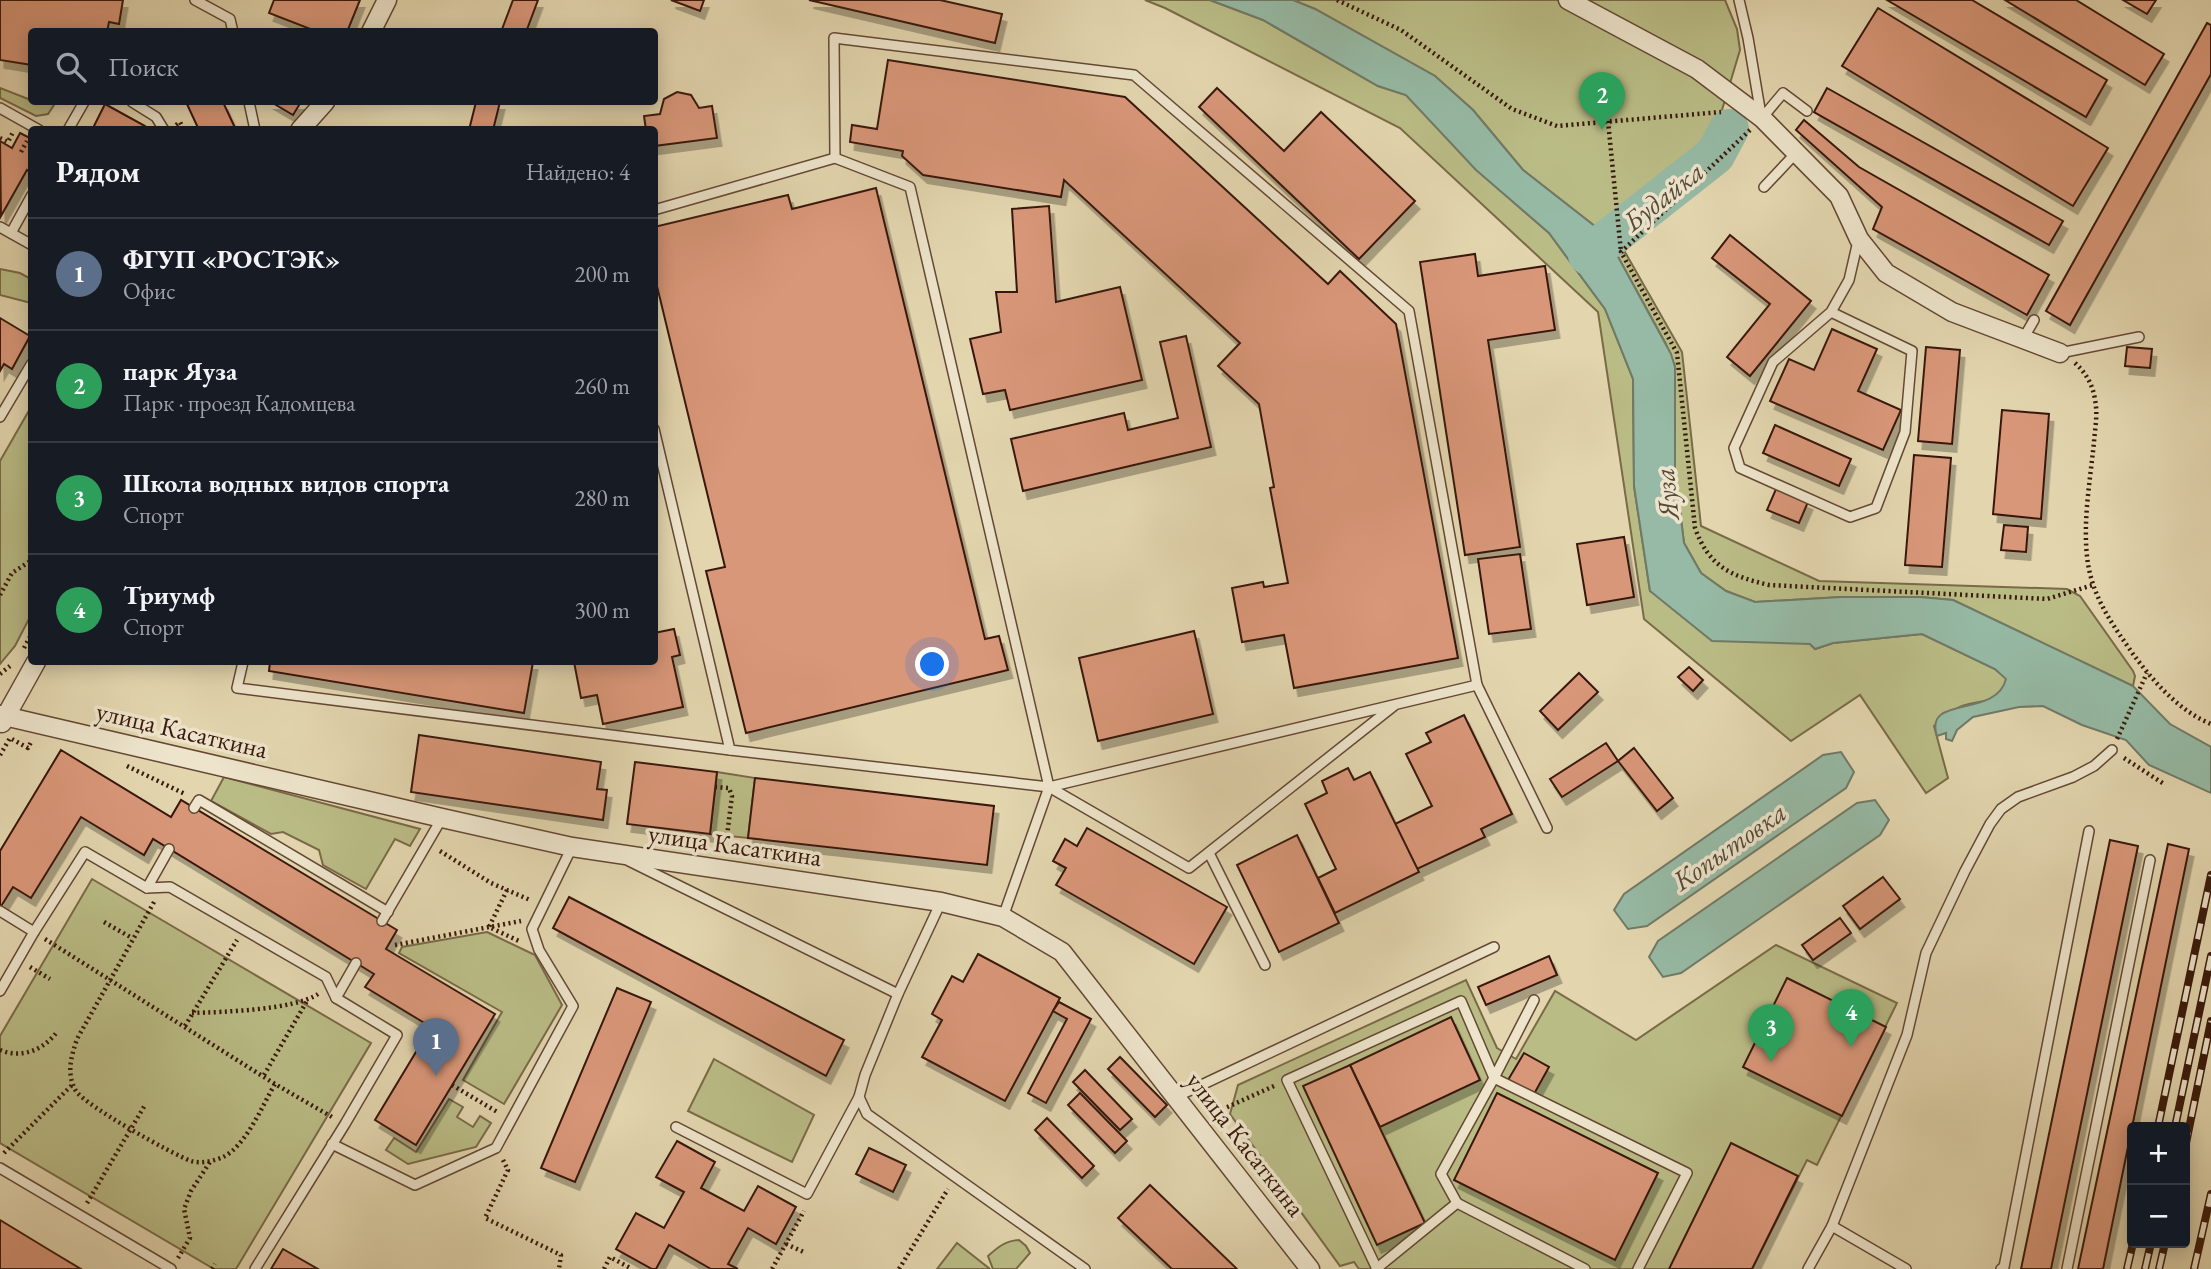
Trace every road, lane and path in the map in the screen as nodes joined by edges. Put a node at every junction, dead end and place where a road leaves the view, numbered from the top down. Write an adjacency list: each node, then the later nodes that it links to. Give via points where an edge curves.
1 (195, 0): 6 (lane)
2 (387, 0): 8 (street)
3 (1337, 0): 16 (path, via 1401,30 1512,109 1557,126)
4 (1568, 0): 15 (street, via 1697,69)
5 (1739, 0): 15 (lane)
6 (213, 4): 7 (lane, via 230,19)
7 (232, 28)
8 (373, 28)
9 (82, 105): 18 (lane)
10 (137, 105): 19 (lane)
11 (249, 105): 20 (lane)
12 (322, 105): 21 (street)
13 (0, 108): 17 (lane)
14 (1807, 111): 15 (lane, via 1783,93)
15 (1756, 114): 16 (path); 24 (street); 33 (path)
16 (1608, 121): 33 (path)
17 (31, 126)
18 (70, 126)
19 (162, 126)
20 (254, 126)
21 (304, 126)
22 (27, 141): 23 (path)
23 (20, 152)
24 (1796, 153): 26 (lane); 31 (street, via 1839,196)
25 (835, 158): 28 (lane); 48 (lane, via 834,38 1134,75 1409,311); 59 (lane, via 910,187)
26 (1764, 187)
27 (28, 202): 30 (lane)
28 (658, 209)
29 (0, 227): 30 (lane)
30 (11, 233): 32 (lane)
31 (1859, 239): 34 (lane, via 1849,280); 37 (street, via 1886,273 1952,312)
32 (28, 243)
33 (1621, 252): 43 (path, via 1677,353 1695,528 1713,562 1769,585 2047,599)
34 (1831, 312): 34 (lane, via 1912,351 1905,432 1876,508 1850,517 1740,468 1734,448 1773,362)
35 (2034, 320): 37 (lane)
36 (2139, 337): 38 (lane)
37 (2023, 339): 38 (street)
38 (2060, 353): 43 (path, via 2078,365 2096,402 2086,544)
39 (28, 370): 40 (lane)
40 (0, 417)
41 (658, 446): 54 (lane)
42 (28, 563): 44 (path, via 12,573)
43 (2093, 585): 47 (path, via 2110,623)
44 (0, 595)
45 (34, 665): 50 (street)
46 (242, 665): 54 (lane, via 237,688)
47 (2147, 673): 51 (path, via 2171,698); 52 (path)
48 (1477, 685): 49 (lane); 62 (lane)
49 (1395, 705): 59 (lane); 67 (lane)
50 (2, 719): 61 (street, улица Касаткина)
51 (2211, 724)
52 (2114, 746): 57 (path); 127 (lane, via 2094,766 2018,797 1990,824 1926,953 1907,1035)
53 (28, 748): 55 (path, via 10,738)
54 (730, 750): 59 (lane)
55 (0, 755)
56 (126, 765): 60 (path)
57 (2164, 784)
58 (715, 787): 70 (path, via 729,788 732,796)
59 (1049, 788): 67 (lane, via 1189,868); 78 (lane)
60 (197, 804): 77 (lane)
61 (442, 818): 64 (lane); 65 (street, улица Касаткина)
62 (1547, 828)
63 (2090, 831): 144 (lane)
64 (427, 843): 73 (path); 77 (lane)
65 (572, 847): 68 (street, улица Касаткина); 75 (lane)
66 (169, 849): 72 (lane)
67 (1209, 853): 91 (lane)
68 (615, 854): 70 (street, улица Касаткина); 96 (lane)
69 (2150, 860): 145 (lane)
70 (722, 870): 74 (street, улица Касаткина)
71 (170, 887): 72 (lane); 83 (lane); 85 (path, via 151,905)
72 (147, 888): 84 (lane, via 85,852)
73 (507, 890): 75 (path); 82 (path)
74 (940, 901): 78 (street, улица Касаткина); 96 (lane)
75 (543, 907): 79 (lane)
76 (0, 911): 84 (lane)
77 (388, 912): 80 (lane)
78 (1003, 917): 111 (street, улица Касаткина, via 1062,952)
79 (538, 918): 82 (path); 88 (lane, via 532,929)
80 (382, 921)
81 (104, 922): 85 (path)
82 (489, 927): 86 (path); 88 (path)
83 (243, 930): 94 (lane, via 326,977); 100 (path)
84 (34, 932): 89 (lane); 93 (path)
85 (132, 938): 93 (path)
86 (395, 945)
87 (1494, 947): 111 (lane)
88 (539, 950): 114 (lane, via 572,1006)
89 (18, 960): 92 (path); 95 (lane)
90 (356, 963): 97 (lane)
91 (1265, 965)
92 (50, 979)
93 (109, 979): 101 (path); 108 (path, via 73,1050 70,1070)
94 (330, 986): 97 (lane); 98 (path)
95 (0, 991)
96 (898, 994): 110 (lane)
97 (336, 998): 115 (lane, via 397,1035)
98 (307, 1000): 100 (path); 104 (path)
99 (1534, 1000): 105 (lane)
100 (192, 1013): 101 (path)
101 (184, 1026): 104 (path)
102 (57, 1032): 103 (path, via 34,1051)
103 (0, 1049)
104 (264, 1076): 107 (path)
105 (1493, 1078): 106 (lane, via 1461,1001); 124 (lane, via 1441,1174); 141 (lane, via 1687,1173)
106 (1287, 1080): 112 (path); 139 (lane)
107 (275, 1083): 115 (path); 121 (path, via 237,1147)
108 (74, 1084): 117 (path, via 82,1098); 120 (path)
109 (452, 1085): 114 (path)
110 (859, 1097): 116 (lane, via 807,1194); 123 (lane, via 867,1114)
111 (1176, 1097): 138 (street, улица Касаткина)
112 (1233, 1104)
113 (145, 1105): 117 (path)
114 (511, 1120): 119 (lane)
115 (345, 1124): 118 (lane)
116 (676, 1127)
117 (131, 1129): 121 (path, via 193,1162); 126 (path)
118 (332, 1144): 119 (lane, via 415,1185); 131 (lane)
119 (496, 1148): 132 (path, via 508,1170 485,1218 561,1255)
120 (0, 1155)
121 (210, 1161): 130 (path, via 184,1209 190,1238)
122 (0, 1168): 126 (lane)
123 (956, 1176): 136 (path); 137 (lane)
124 (1457, 1203): 139 (lane); 140 (lane)
125 (804, 1211): 128 (path)
126 (80, 1216): 130 (lane)
127 (1832, 1226): 142 (lane); 143 (lane)
128 (786, 1244): 129 (path); 135 (path)
129 (806, 1254)
130 (166, 1268)
131 (255, 1269)
132 (559, 1269)
133 (604, 1269): 134 (path, via 610,1257)
134 (632, 1269)
135 (772, 1269)
136 (899, 1269)
137 (1085, 1269)
138 (1311, 1269)
139 (1377, 1269)
140 (1585, 1269)
141 (1639, 1269)
142 (1808, 1269)
143 (1906, 1269)
144 (2001, 1269)
145 (2067, 1269)

